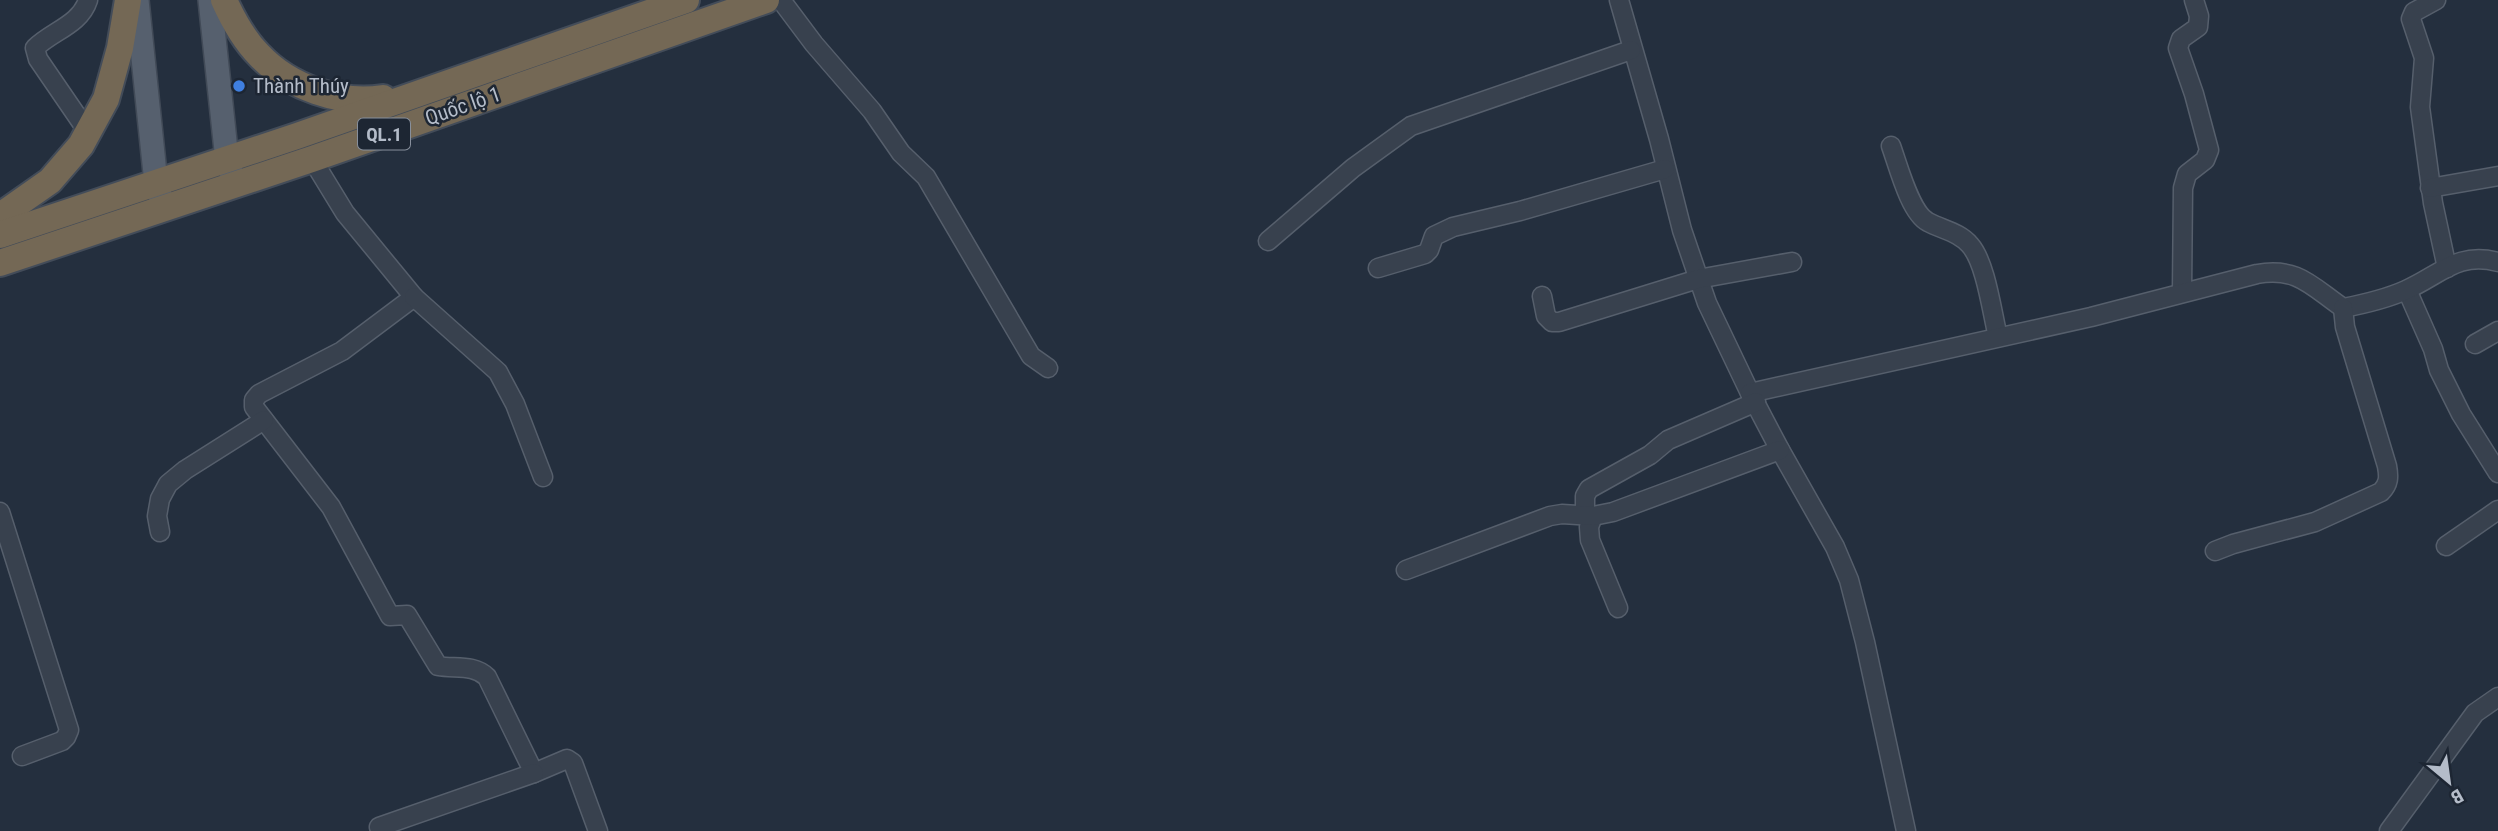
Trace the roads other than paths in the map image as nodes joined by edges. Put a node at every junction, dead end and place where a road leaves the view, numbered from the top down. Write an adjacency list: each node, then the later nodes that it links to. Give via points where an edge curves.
1 (88, 0): 14 (street, via 85,11 35,48)
2 (128, 0): 14 (highway, via 106,99)
3 (136, 0): 20 (main road)
4 (210, 0): 17 (main road)
5 (224, 0): 13 (highway, via 235,25 259,56 288,78 325,94 365,101)
6 (686, 0): 13 (highway, Quốc lộ 1 / QL.1)
7 (766, 0): 16 (highway, Quốc lộ 1 / QL.1)
8 (781, 0): 41 (street, via 901,153 926,177 1031,356)
9 (1619, 0): 12 (street)
10 (2194, 0): 34 (street, via 2197,27 2181,39 2178,48 2209,150 2205,160 2187,174 2183,187)
11 (2436, 0): 22 (street, via 2412,16 2426,67 2420,107)
12 (1632, 50): 18 (street); 26 (street, via 1411,126 1353,168)
13 (423, 92): 17 (highway, Quốc lộ 1 / QL.1)
14 (88, 132): 24 (highway, via 50,181)
15 (1891, 146): 39 (street, via 1920,216 1964,238 1977,255)
16 (312, 159): 21 (highway, Quốc lộ 1 / QL.1); 36 (street, via 345,213)
17 (227, 160): 20 (highway, Quốc lộ 1 / QL.1); 21 (main road)
18 (1665, 169): 30 (street, via 1453,227 1434,236 1425,254); 32 (street)
19 (2498, 176): 22 (street)
20 (156, 183): 23 (main road); 25 (highway, Quốc lộ 1 / QL.1)
21 (235, 185): 23 (highway, Quốc lộ 1 / QL.1)
22 (2430, 188): 31 (street)
23 (165, 208): 29 (highway, Quốc lộ 1 / QL.1)
24 (0, 216)
25 (0, 235)
26 (1268, 242)
27 (1792, 262): 32 (street)
28 (2498, 262): 31 (street, via 2462,260)
29 (0, 263)
30 (1378, 268)
31 (2447, 268): 33 (street)
32 (1698, 279): 35 (street, via 1559,322 1546,316); 42 (street)
33 (2407, 290): 37 (street); 45 (street, via 2439,370)
34 (2182, 292): 37 (street, via 2277,271 2296,275); 39 (street)
35 (1542, 296)
36 (414, 297): 43 (street, via 348,347 259,394 254,407); 46 (street, via 498,372)
37 (2343, 308): 52 (street, via 2344,327 2387,466 2385,488 2315,522)
38 (2498, 331): 40 (street)
39 (1998, 337): 42 (street)
40 (2475, 344)
41 (1048, 368)
42 (1753, 398): 44 (street); 49 (street, via 1668,440 1589,489 1585,496)
43 (264, 420): 50 (street, via 168,484 158,507); 57 (street, via 331,507 390,616 407,615 438,666 469,668 487,677)
44 (1780, 450): 49 (street, via 1625,508); 60 (street, via 1849,580)
45 (2498, 473)
46 (544, 477)
47 (2498, 510): 51 (street)
48 (0, 512): 56 (street, via 69,730 62,741)
49 (1589, 516): 53 (street, via 1550,516); 54 (street, via 1590,540)
50 (160, 532)
51 (2446, 546)
52 (2215, 551)
53 (1406, 570)
54 (1618, 608)
55 (2498, 697): 61 (street, via 2475,713)
56 (22, 756)
57 (534, 773): 58 (street); 59 (street, via 561,760 573,763)
58 (379, 827)
59 (598, 831)
60 (1906, 831)
61 (2389, 831)

